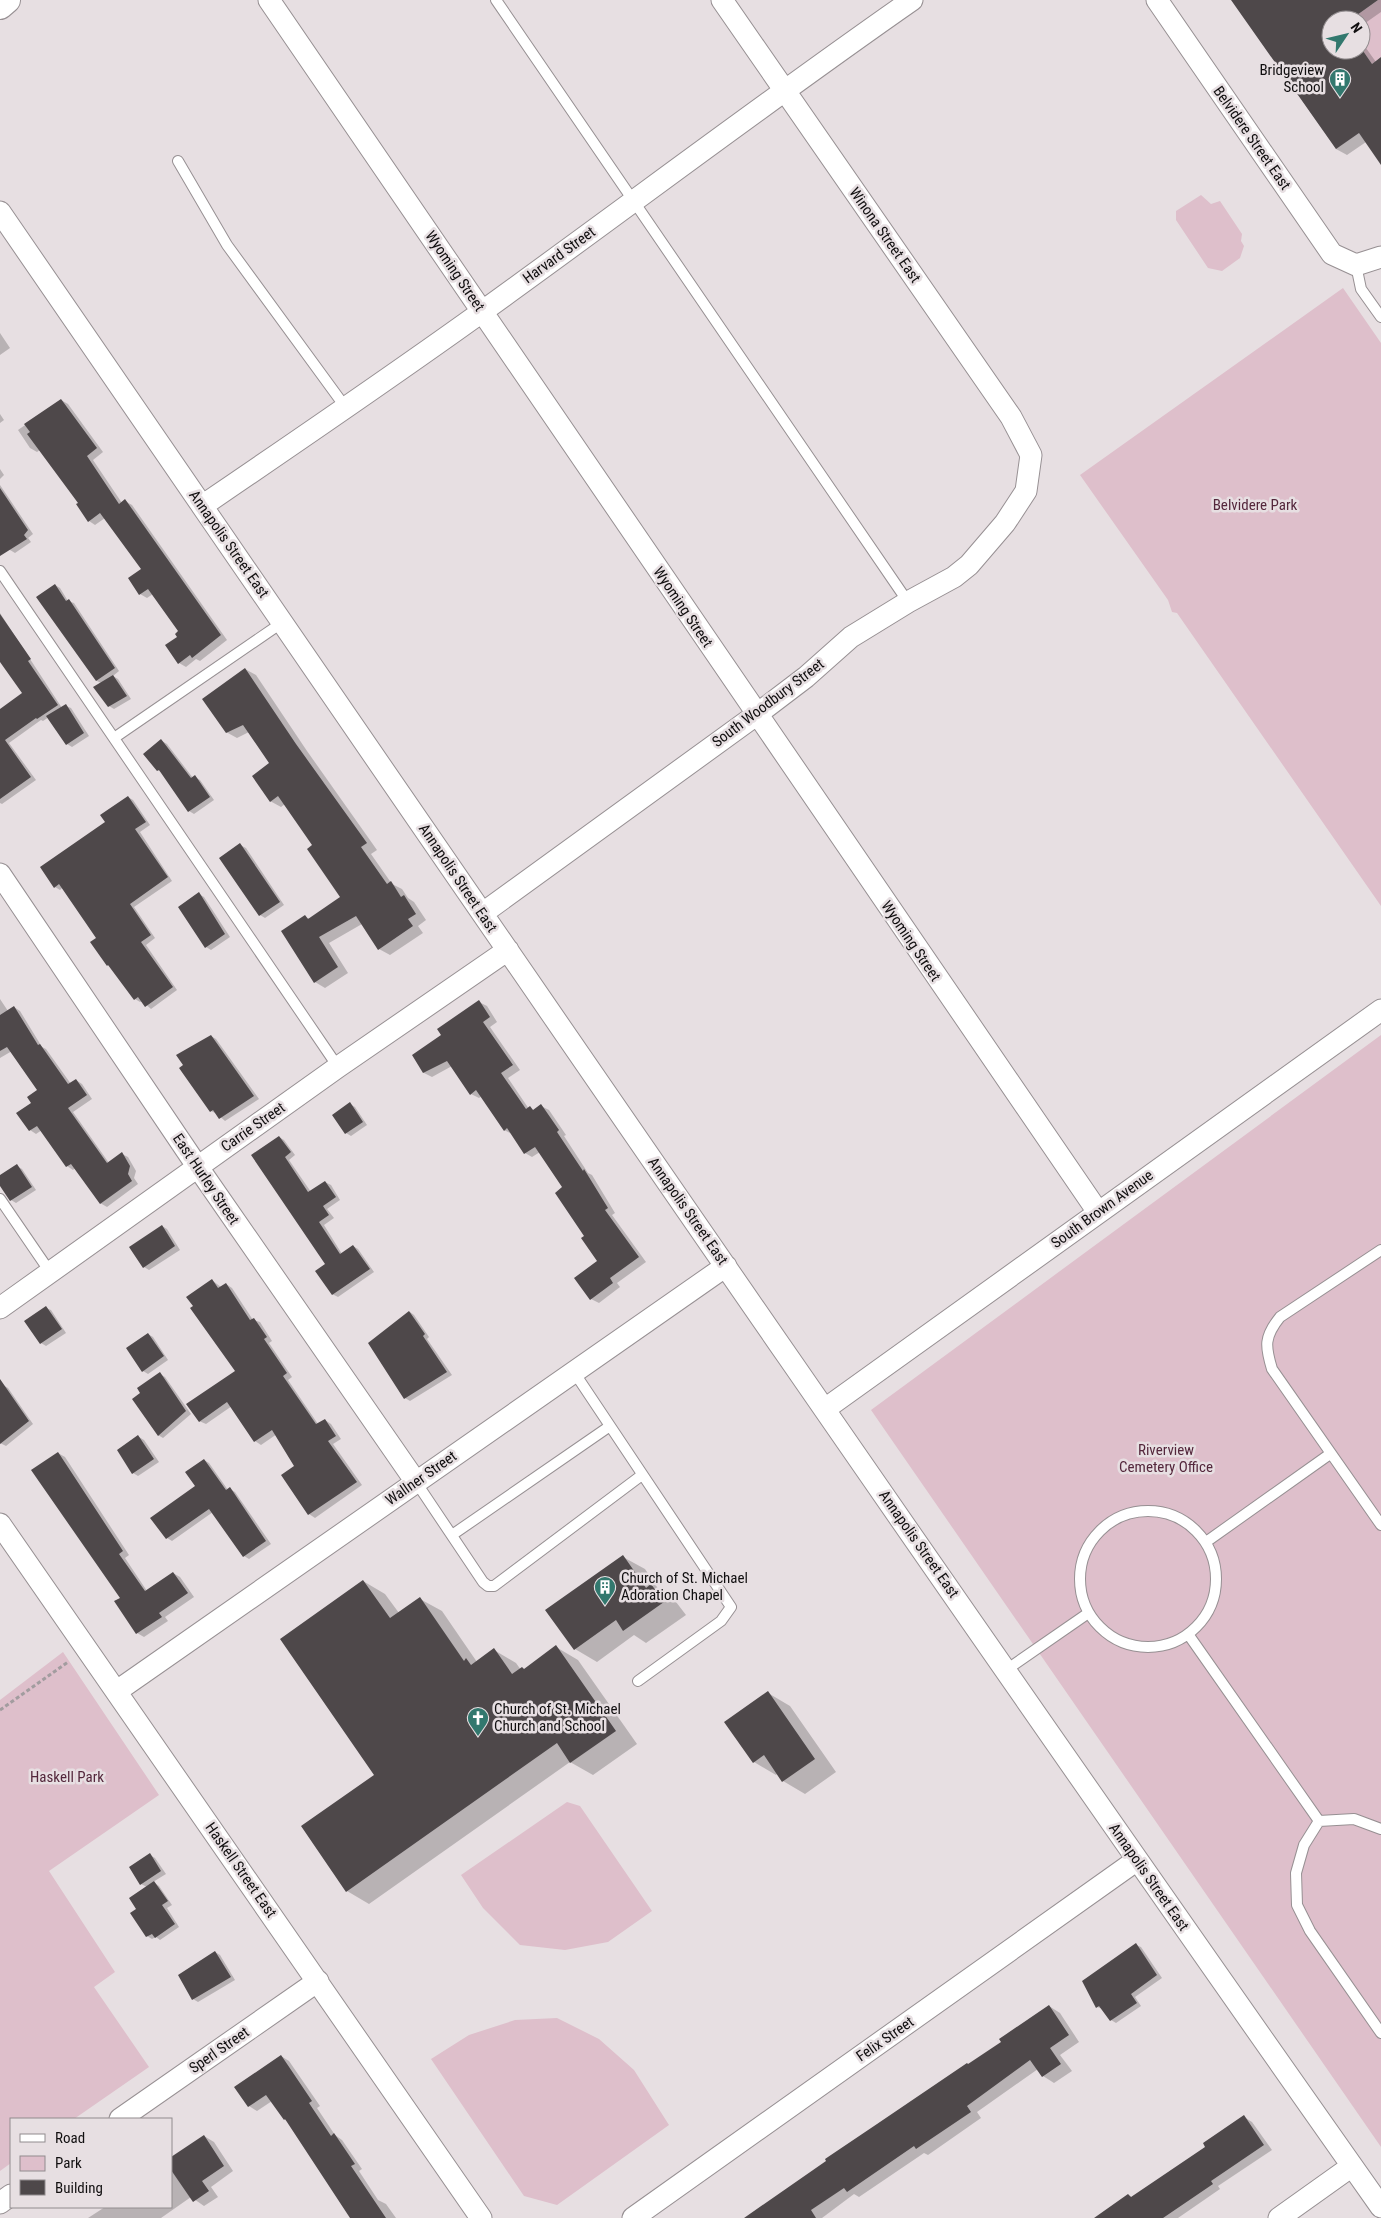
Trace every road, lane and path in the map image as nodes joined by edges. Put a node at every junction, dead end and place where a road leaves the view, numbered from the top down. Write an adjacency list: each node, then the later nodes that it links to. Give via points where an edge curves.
1 (7, 0): 7 (street)
2 (269, 0): 14 (street, Wyoming Street)
3 (496, 0): 10 (lane)
4 (722, 0): 8 (street, Winona Street East)
5 (912, 0): 8 (street, Harvard Street)
6 (1157, 0): 13 (street, Belvidere Street East, via 1332,254)
7 (0, 6)
8 (784, 89): 10 (street, Harvard Street); 17 (street, Winona Street East, via 1011,417 1031,455)
9 (178, 161): 16 (lane, via 227,245)
10 (633, 201): 14 (street, Harvard Street); 20 (lane)
11 (0, 212): 18 (street, Annapolis Street East)
12 (1381, 257): 13 (street)
13 (1356, 265): 15 (lane, via 1361,289)
14 (482, 311): 16 (street, Harvard Street); 22 (street, Wyoming Street)
15 (1381, 317)
16 (346, 408): 18 (street, Harvard Street)
17 (1029, 475): 20 (street, South Woodbury Street, via 1024,495 969,565 954,578)
18 (202, 506): 21 (street, Annapolis Street East)
19 (0, 571): 23 (lane)
20 (908, 602): 22 (street, South Woodbury Street, via 851,637)
21 (283, 622): 23 (lane); 25 (street, Annapolis Street East)
22 (756, 715): 25 (street, South Woodbury Street); 31 (street, Wyoming Street)
23 (114, 738): 28 (lane)
24 (0, 874): 29 (street, East Hurley Street)
25 (483, 913): 26 (street, Annapolis Street East)
26 (508, 950): 28 (street, Carrie Street); 33 (street, Annapolis Street East)
27 (1381, 1010): 31 (street, South Brown Avenue)
28 (338, 1067): 29 (street, Carrie Street)
29 (197, 1166): 34 (street, Carrie Street); 41 (street, East Hurley Street)
30 (0, 1199): 34 (lane)
31 (1098, 1212): 37 (street, South Brown Avenue)
32 (1381, 1250): 39 (lane, via 1280,1317 1270,1330 1266,1348 1272,1369)
33 (726, 1266): 36 (street, Wallner Street); 37 (street, Annapolis Street East)
34 (50, 1272): 35 (street, Carrie Street)
35 (0, 1308)
36 (574, 1372): 38 (lane); 41 (street, Wallner Street)
37 (824, 1409): 49 (street, Annapolis Street East)
38 (610, 1426): 40 (lane); 44 (lane)
39 (1330, 1454): 43 (lane); 45 (lane)
40 (642, 1475): 44 (lane, via 494,1586 483,1582); 50 (lane, via 731,1607 722,1621)
41 (416, 1482): 44 (lane); 51 (street, Wallner Street)
42 (0, 1524): 48 (street, Haskell Street East)
43 (1381, 1525)
44 (452, 1535)
45 (1206, 1542): 46 (lane, via 1180,1518 1144,1510 1119,1516 1095,1534 1081,1562 1081,1596); 47 (lane, via 1216,1565 1215,1596 1198,1628)
46 (1087, 1614): 47 (lane, via 1105,1633 1132,1647 1167,1646); 49 (lane)
47 (1188, 1634): 53 (lane)
48 (87, 1649): 51 (street, Haskell Street East); 52 (path)
49 (1006, 1670): 55 (street, Annapolis Street East)
50 (638, 1682)
51 (117, 1691): 56 (street, Haskell Street East)
52 (0, 1710)
53 (1319, 1821): 54 (lane, via 1354,1819); 57 (lane, via 1304,1846 1296,1873 1297,1905 1310,1931)
54 (1381, 1828)
55 (1137, 1860): 59 (street, Annapolis Street East); 62 (street, Felix Street)
56 (318, 1981): 58 (street, Sperl Street); 61 (street, Haskell Street East)
57 (1381, 2033)
58 (121, 2118)
59 (1352, 2166): 60 (street, Annapolis Street East); 63 (street)
60 (1381, 2207)
61 (481, 2218)
62 (633, 2218)
63 (1279, 2218)

